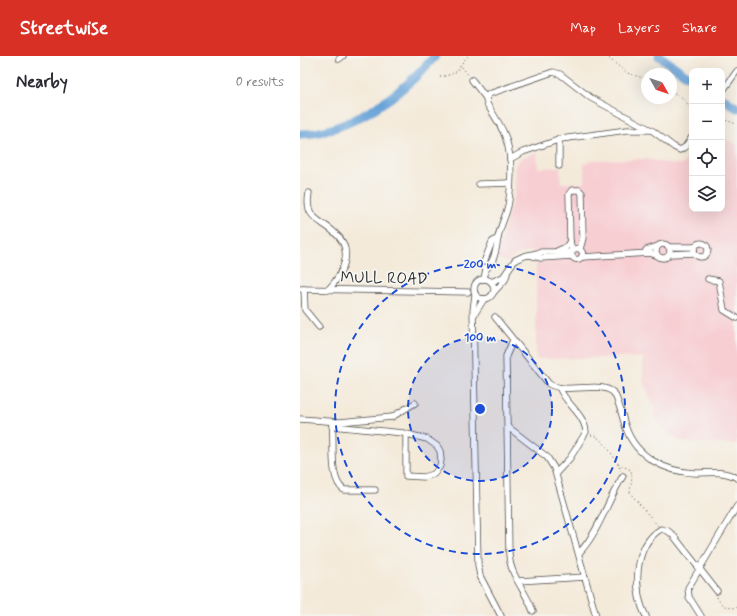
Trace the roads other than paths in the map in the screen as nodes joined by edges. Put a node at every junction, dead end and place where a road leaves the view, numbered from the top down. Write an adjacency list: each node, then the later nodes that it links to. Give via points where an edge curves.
1 (737, 71): 3 (street)
2 (472, 80): 4 (street)
3 (725, 88)
4 (486, 98): 5 (street, via 489,94 514,84 553,72 560,74 591,98); 8 (street, via 505,135)
5 (653, 131): 6 (street, via 627,130); 7 (street, via 680,150)
6 (559, 139): 8 (street); 9 (street)
7 (690, 140)
8 (510, 159): 10 (street)
9 (559, 166)
10 (510, 183): 11 (street); 24 (street, via 509,200 492,263 486,269)
11 (479, 184)
12 (309, 193): 28 (street, via 307,204 312,215 335,232 346,249 346,259 341,272)
13 (570, 241): 16 (street, via 566,247); 18 (street); 19 (street, via 569,193 572,190 580,190 583,238)
14 (658, 246): 17 (street, via 663,244); 19 (street, via 649,250); 22 (street)
15 (695, 247): 17 (street); 20 (street); 20 (street, via 703,243 708,250 703,257)
16 (557, 251): 18 (street); 21 (street)
17 (669, 251): 20 (street); 22 (street, via 663,258)
18 (572, 253): 19 (street, via 576,249); 19 (street, via 577,260); 21 (street, via 542,258)
19 (581, 253): 22 (street, via 650,253)
20 (695, 253)
21 (530, 255): 23 (street, via 515,260)
22 (658, 256)
23 (507, 272): 26 (street, via 500,279); 30 (street, via 505,280)
24 (484, 278): 26 (street); 31 (street, via 476,282 473,289)
25 (708, 279): 35 (street, via 719,281 724,310)
26 (491, 282): 30 (street, via 494,287)
27 (302, 289): 28 (street, MULL ROAD); 36 (street, via 305,310)
28 (328, 290): 29 (street, MULL ROAD)
29 (468, 292)
30 (493, 293): 32 (street, via 490,298)
31 (475, 295): 32 (street); 33 (street)
32 (484, 299): 33 (street)
33 (473, 315): 55 (street, via 478,565 480,576)
34 (495, 317): 37 (street)
35 (737, 318)
36 (318, 327)
37 (513, 340): 38 (street, via 545,380); 42 (street, via 506,356)
38 (560, 389): 44 (street, via 586,427 584,436 565,466); 46 (street, via 605,388 612,391 633,442 647,456 665,468 684,472 724,473)
39 (415, 403): 41 (street, via 392,417)
40 (300, 419): 41 (street)
41 (332, 424): 43 (street); 47 (street, via 333,462 342,488)
42 (508, 427): 44 (street, via 547,457); 52 (street, via 509,554 512,572)
43 (406, 434): 43 (street, via 427,439 437,446 441,460 434,474 424,477 406,476)
44 (556, 473): 49 (street)
45 (623, 476): 49 (street, via 590,539)
46 (737, 478)
47 (375, 490)
48 (737, 506): 50 (street)
49 (579, 553): 51 (street)
50 (699, 567): 53 (street); 57 (street, via 668,531 661,529 652,536 640,561 637,591); 58 (street, via 690,581 688,593)
51 (585, 577): 52 (street); 56 (street)
52 (518, 581): 54 (street)
53 (717, 591)
54 (533, 611)
55 (500, 615)
56 (596, 616)
57 (646, 616)
58 (701, 616)

